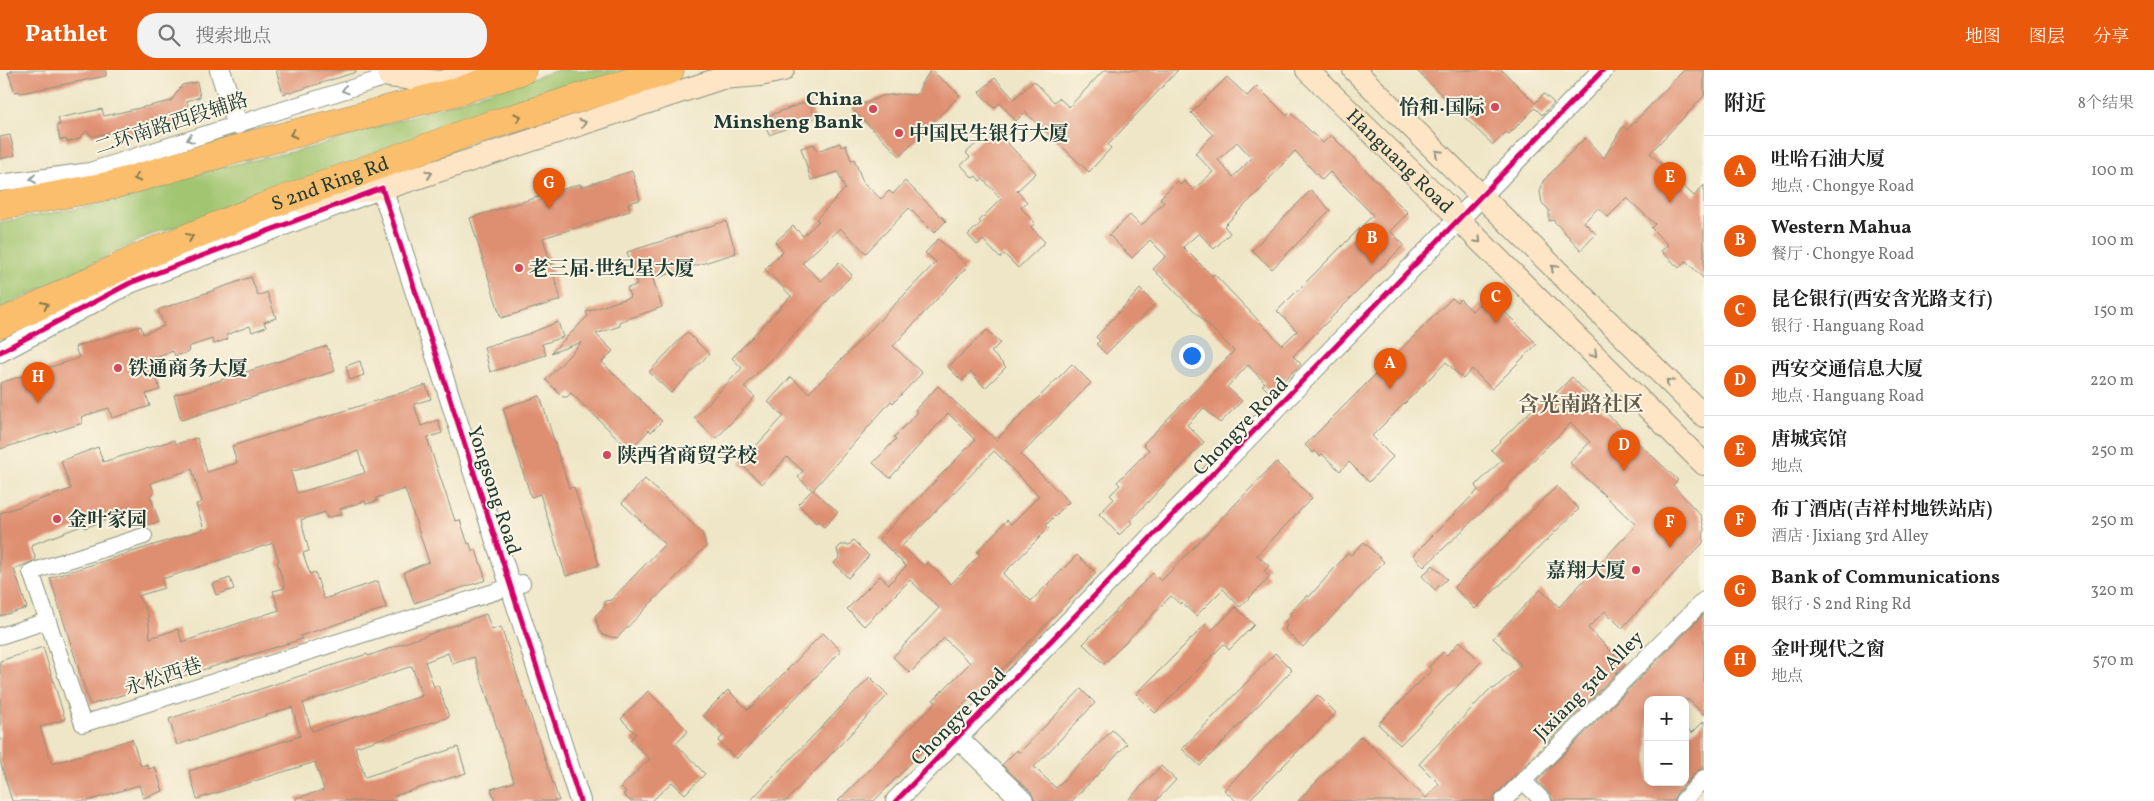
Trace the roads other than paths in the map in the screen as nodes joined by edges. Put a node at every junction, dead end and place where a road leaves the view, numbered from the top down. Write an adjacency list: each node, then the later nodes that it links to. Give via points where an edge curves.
1 (220, 70): 12 (street)
2 (476, 70): 11 (main road)
3 (523, 70): 11 (highway)
4 (670, 70): 19 (highway, S 2nd Ring Rd, one-way to 4, via 472,131)
5 (783, 70): 10 (main road, via 760,75)
6 (1307, 70): 20 (main road, Hanguang Road)
7 (1354, 70): 15 (main road, Hanguang Road, one-way to 7)
8 (1603, 70): 15 (street, Chongye Road)
9 (399, 73): 11 (main road); 12 (street, 二环南路西段辅路, one-way to 12)
10 (729, 74): 14 (main road, one-way to 10)
11 (450, 87): 17 (highway, one-way to 17, via 113,185)
12 (237, 124): 13 (street, 二环南路西段辅路, one-way to 13, via 90,171)
13 (0, 183)
14 (389, 187): 19 (main road); 22 (street, via 130,283); 26 (street, Yongsong Road)
15 (1481, 196): 20 (street, Chongye Road); 23 (main road, Hanguang Road, one-way to 15)
16 (0, 198): 17 (highway)
17 (28, 201): 18 (highway)
18 (0, 204)
19 (261, 208): 21 (highway, S 2nd Ring Rd, one-way to 19, via 145,256)
20 (1459, 220): 24 (main road, Hanguang Road, one-way to 24); 30 (street, Chongye Road)
21 (0, 324)
22 (0, 352)
23 (1704, 416)
24 (1704, 464)
25 (144, 536): 28 (street, 永松西巷, via 31,572)
26 (516, 585): 28 (street, 永松西巷, via 83,724); 33 (street, Yongsong Road); 34 (street, Yongsong Road)
27 (1704, 600): 32 (street, Jixiang 3rd Alley)
28 (47, 621): 29 (street)
29 (0, 636)
30 (958, 738): 35 (street, Chongye Road); 36 (street)
31 (1704, 778): 39 (street)
32 (1523, 781): 37 (street, Jixiang 3rd Alley); 38 (street)
33 (580, 801)
34 (593, 801)
35 (896, 801)
36 (1023, 801)
37 (1503, 801)
38 (1543, 801)
39 (1683, 801)

